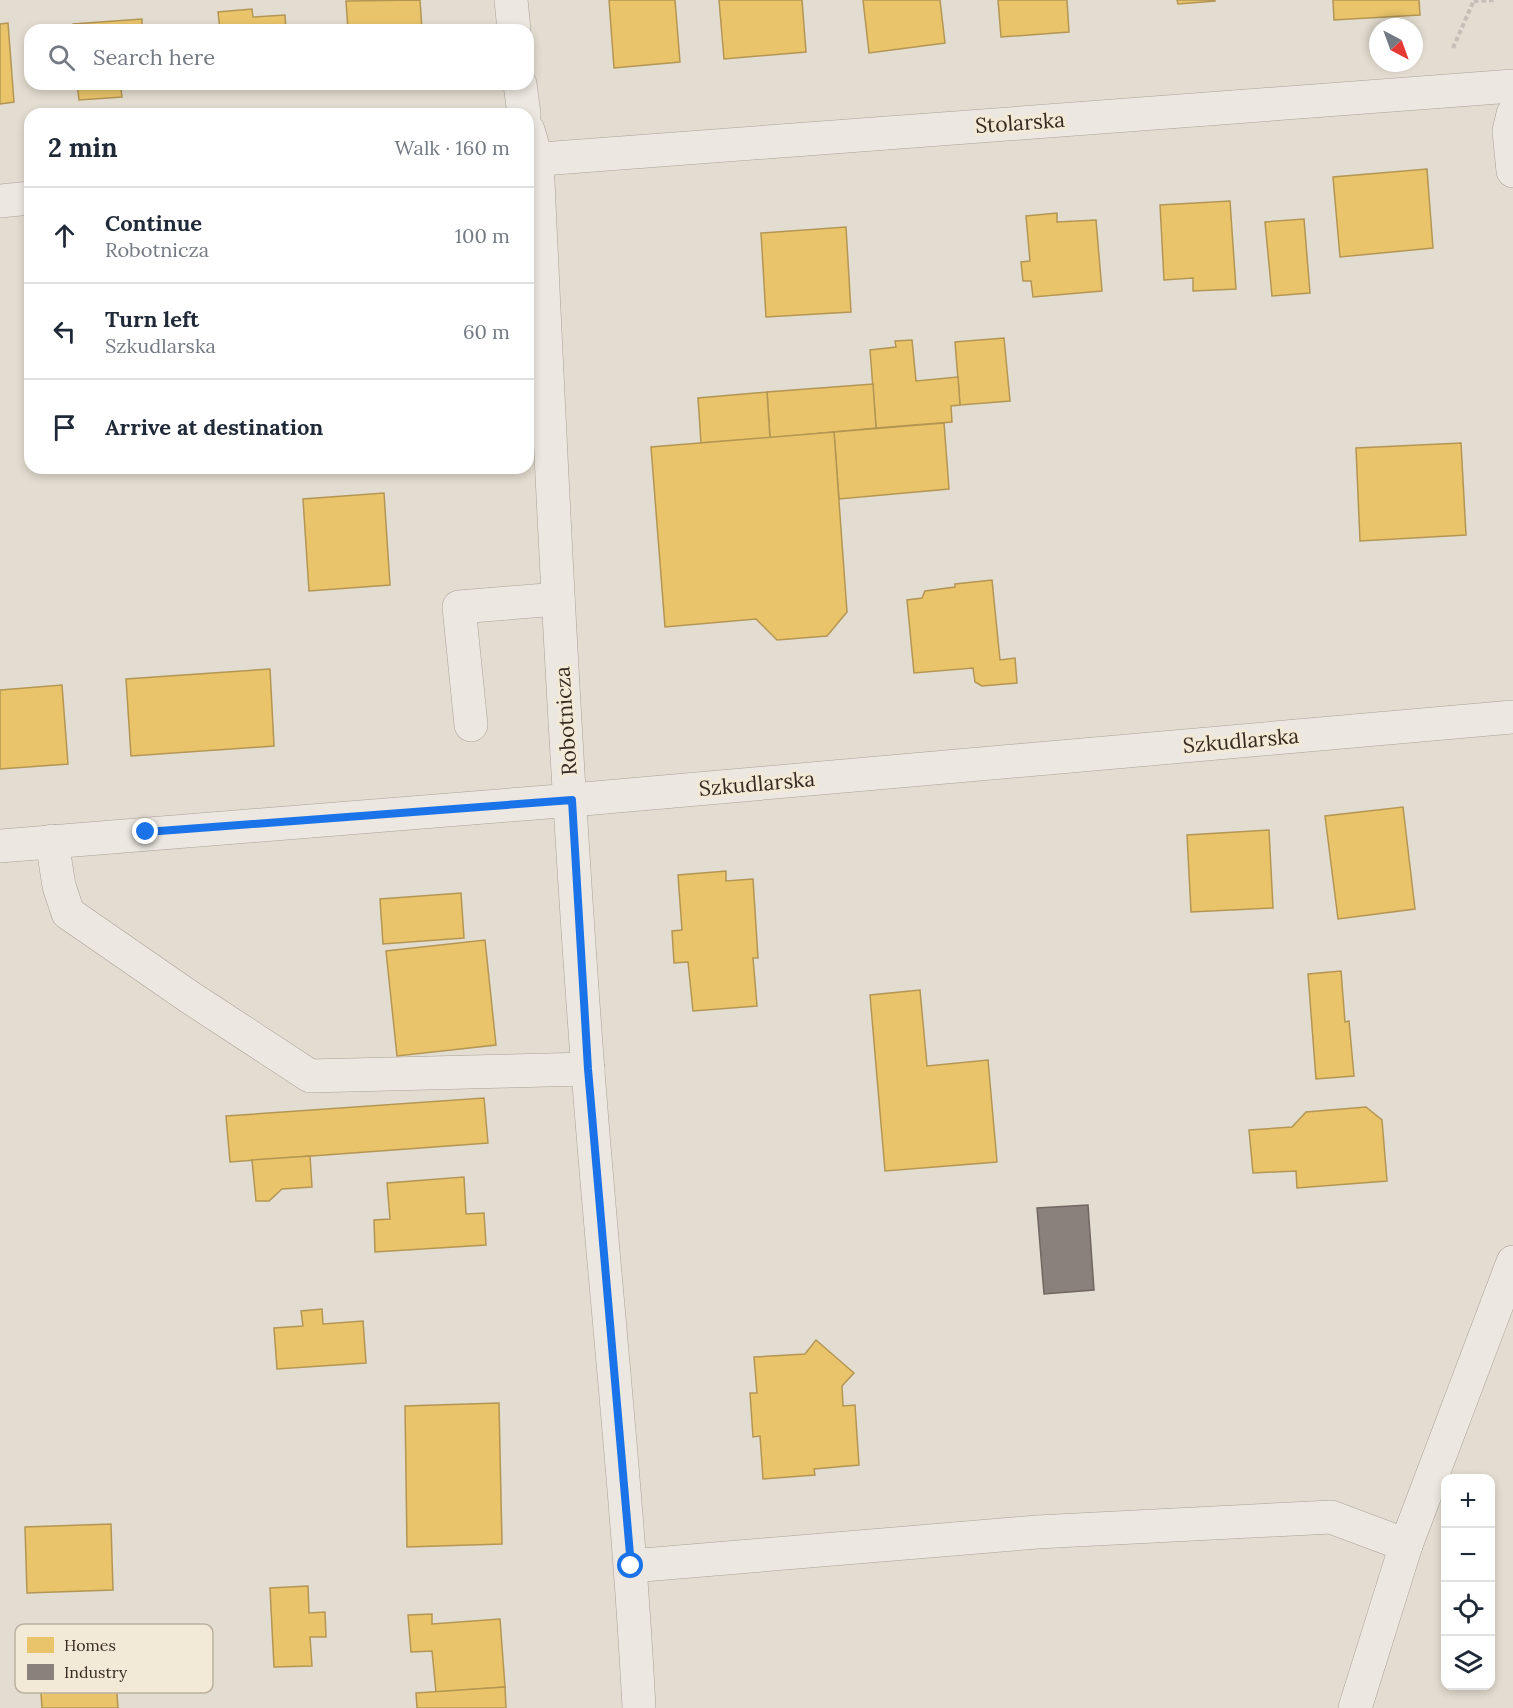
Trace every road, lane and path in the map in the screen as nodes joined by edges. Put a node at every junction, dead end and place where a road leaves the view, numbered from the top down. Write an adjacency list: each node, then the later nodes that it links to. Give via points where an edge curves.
1 (511, 0): 4 (street)
2 (1496, 0): 3 (path)
3 (1474, 1): 5 (path, via 1454,47)
4 (513, 24)
5 (1446, 51)
6 (1513, 86): 10 (street, Stolarska)
7 (521, 90): 8 (street)
8 (523, 108)
9 (1513, 114): 11 (street, via 1509,131)
10 (534, 150)
11 (1513, 171)
12 (24, 199): 14 (street)
13 (534, 200): 15 (street, Robotnicza)
14 (0, 201)
15 (558, 599): 17 (street, via 459,607); 18 (street, Robotnicza)
16 (1513, 717): 18 (street, Szkudlarska)
17 (471, 725)
18 (572, 800): 19 (street, Szkudlarska); 21 (street, Robotnicza)
19 (52, 841): 20 (street, Szkudlarska); 21 (street, via 68,913 310,1076)
20 (0, 846)
21 (588, 1069): 24 (street, Robotnicza)
22 (1513, 1262): 23 (street)
23 (1406, 1545): 24 (street, via 1331,1517 1037,1532); 26 (street)
24 (631, 1566): 25 (street, Robotnicza)
25 (639, 1708)
26 (1355, 1708)

